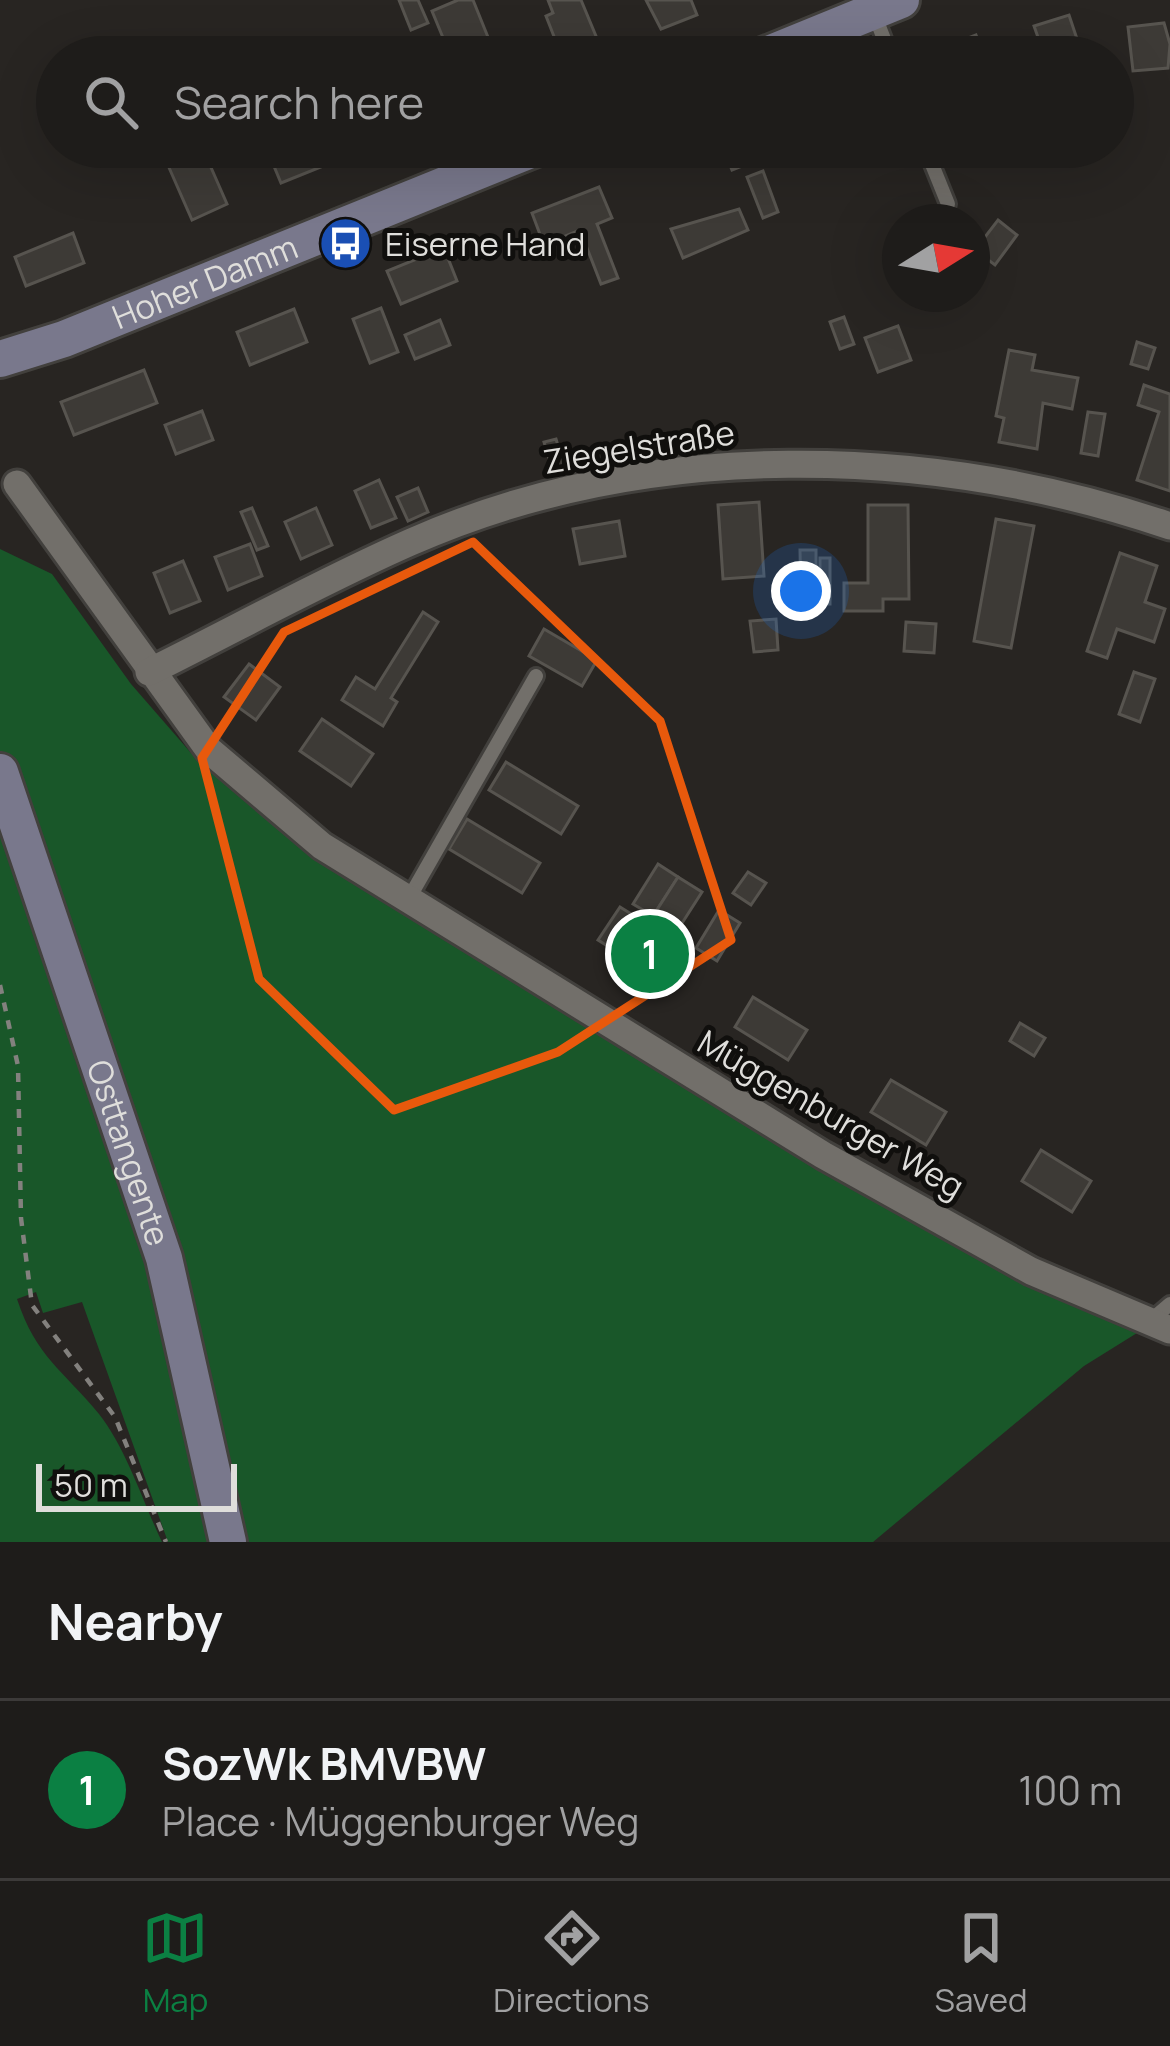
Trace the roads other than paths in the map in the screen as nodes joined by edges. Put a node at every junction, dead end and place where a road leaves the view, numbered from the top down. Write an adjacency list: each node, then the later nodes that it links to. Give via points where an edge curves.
1 (887, 6): 2 (main road); 3 (lane)
2 (812, 36)
3 (889, 36)
4 (486, 168): 7 (main road, Hoher Damm)
5 (934, 168): 6 (lane)
6 (948, 204)
7 (0, 358)
8 (16, 484): 10 (street, Müggenburger Weg)
9 (1170, 526): 10 (street, Ziegelstraße, via 1096,501 912,466 729,465 553,493 413,541)
10 (149, 672): 14 (street, Müggenburger Weg, via 209,750 322,846)
11 (536, 676): 14 (lane)
12 (0, 772): 13 (main road, Osttangente)
13 (8, 799): 16 (main road, Osttangente, via 164,1258)
14 (408, 900): 15 (street, Müggenburger Weg, via 824,1155 1031,1270)
15 (1163, 1318)
16 (228, 1542)

